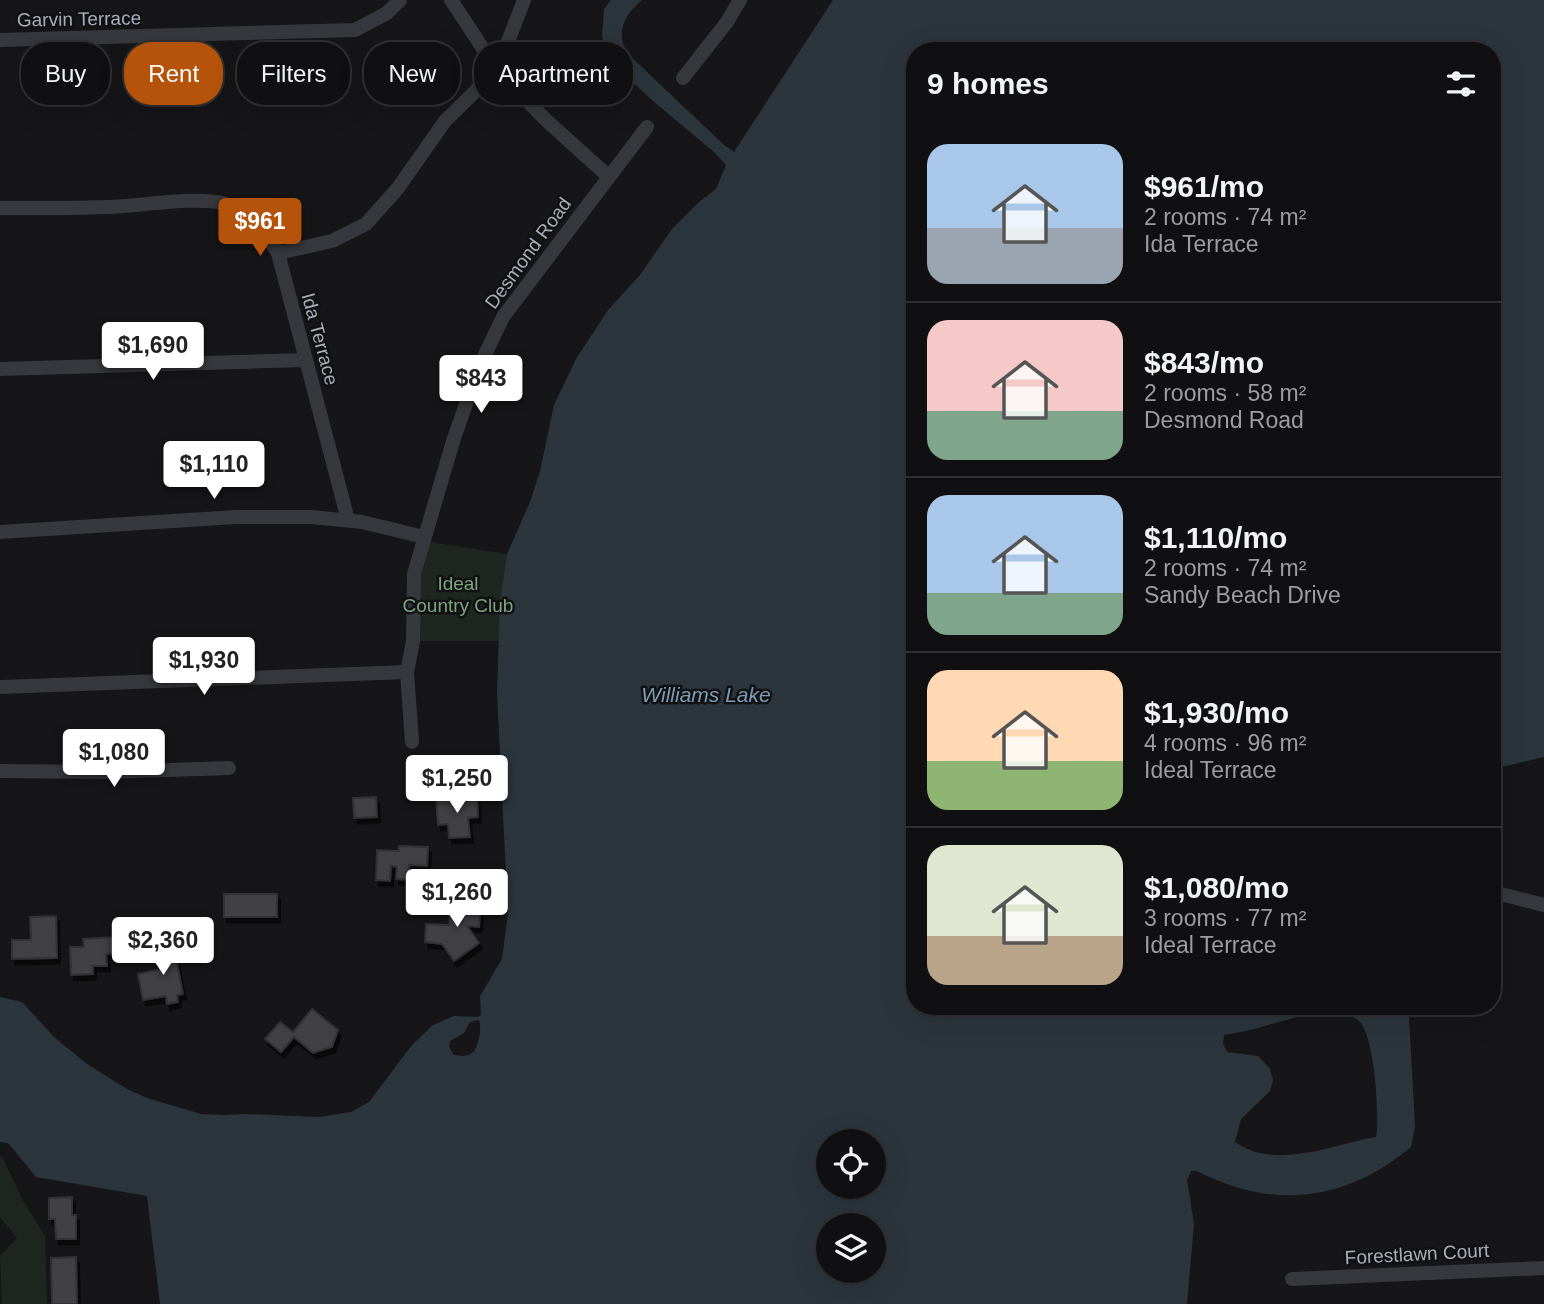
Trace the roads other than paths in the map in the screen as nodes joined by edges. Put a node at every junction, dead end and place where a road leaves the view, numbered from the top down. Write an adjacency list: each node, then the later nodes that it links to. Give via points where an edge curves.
1 (400, 0): 5 (street, Garvin Terrace, via 387,13 355,30)
2 (451, 0): 6 (street)
3 (524, 0): 7 (street)
4 (740, 0): 8 (street)
5 (0, 40)
6 (479, 42)
7 (508, 42)
8 (683, 78)
9 (474, 92): 14 (street, via 445,121 366,224 332,241)
10 (532, 105): 12 (street)
11 (647, 127): 12 (street, Desmond Road)
12 (609, 177): 19 (street, Desmond Road, via 503,317 476,377)
13 (0, 208): 14 (street, Ida Terrace, via 223,204 260,226)
14 (278, 253): 15 (street, Ida Terrace)
15 (305, 360): 16 (street); 17 (street, Ida Terrace)
16 (0, 369)
17 (348, 520): 18 (street, via 236,517); 19 (street)
18 (0, 532)
19 (424, 537): 20 (street, Desmond Road, via 414,574 413,641)
20 (407, 672): 21 (street); 22 (street, Desmond Road)
21 (0, 687)
22 (412, 741)
23 (229, 768): 24 (street)
24 (0, 771)
25 (1501, 894): 26 (street)
26 (1544, 905)
27 (1544, 1268): 28 (street, Forestlawn Court)
28 (1292, 1279)

